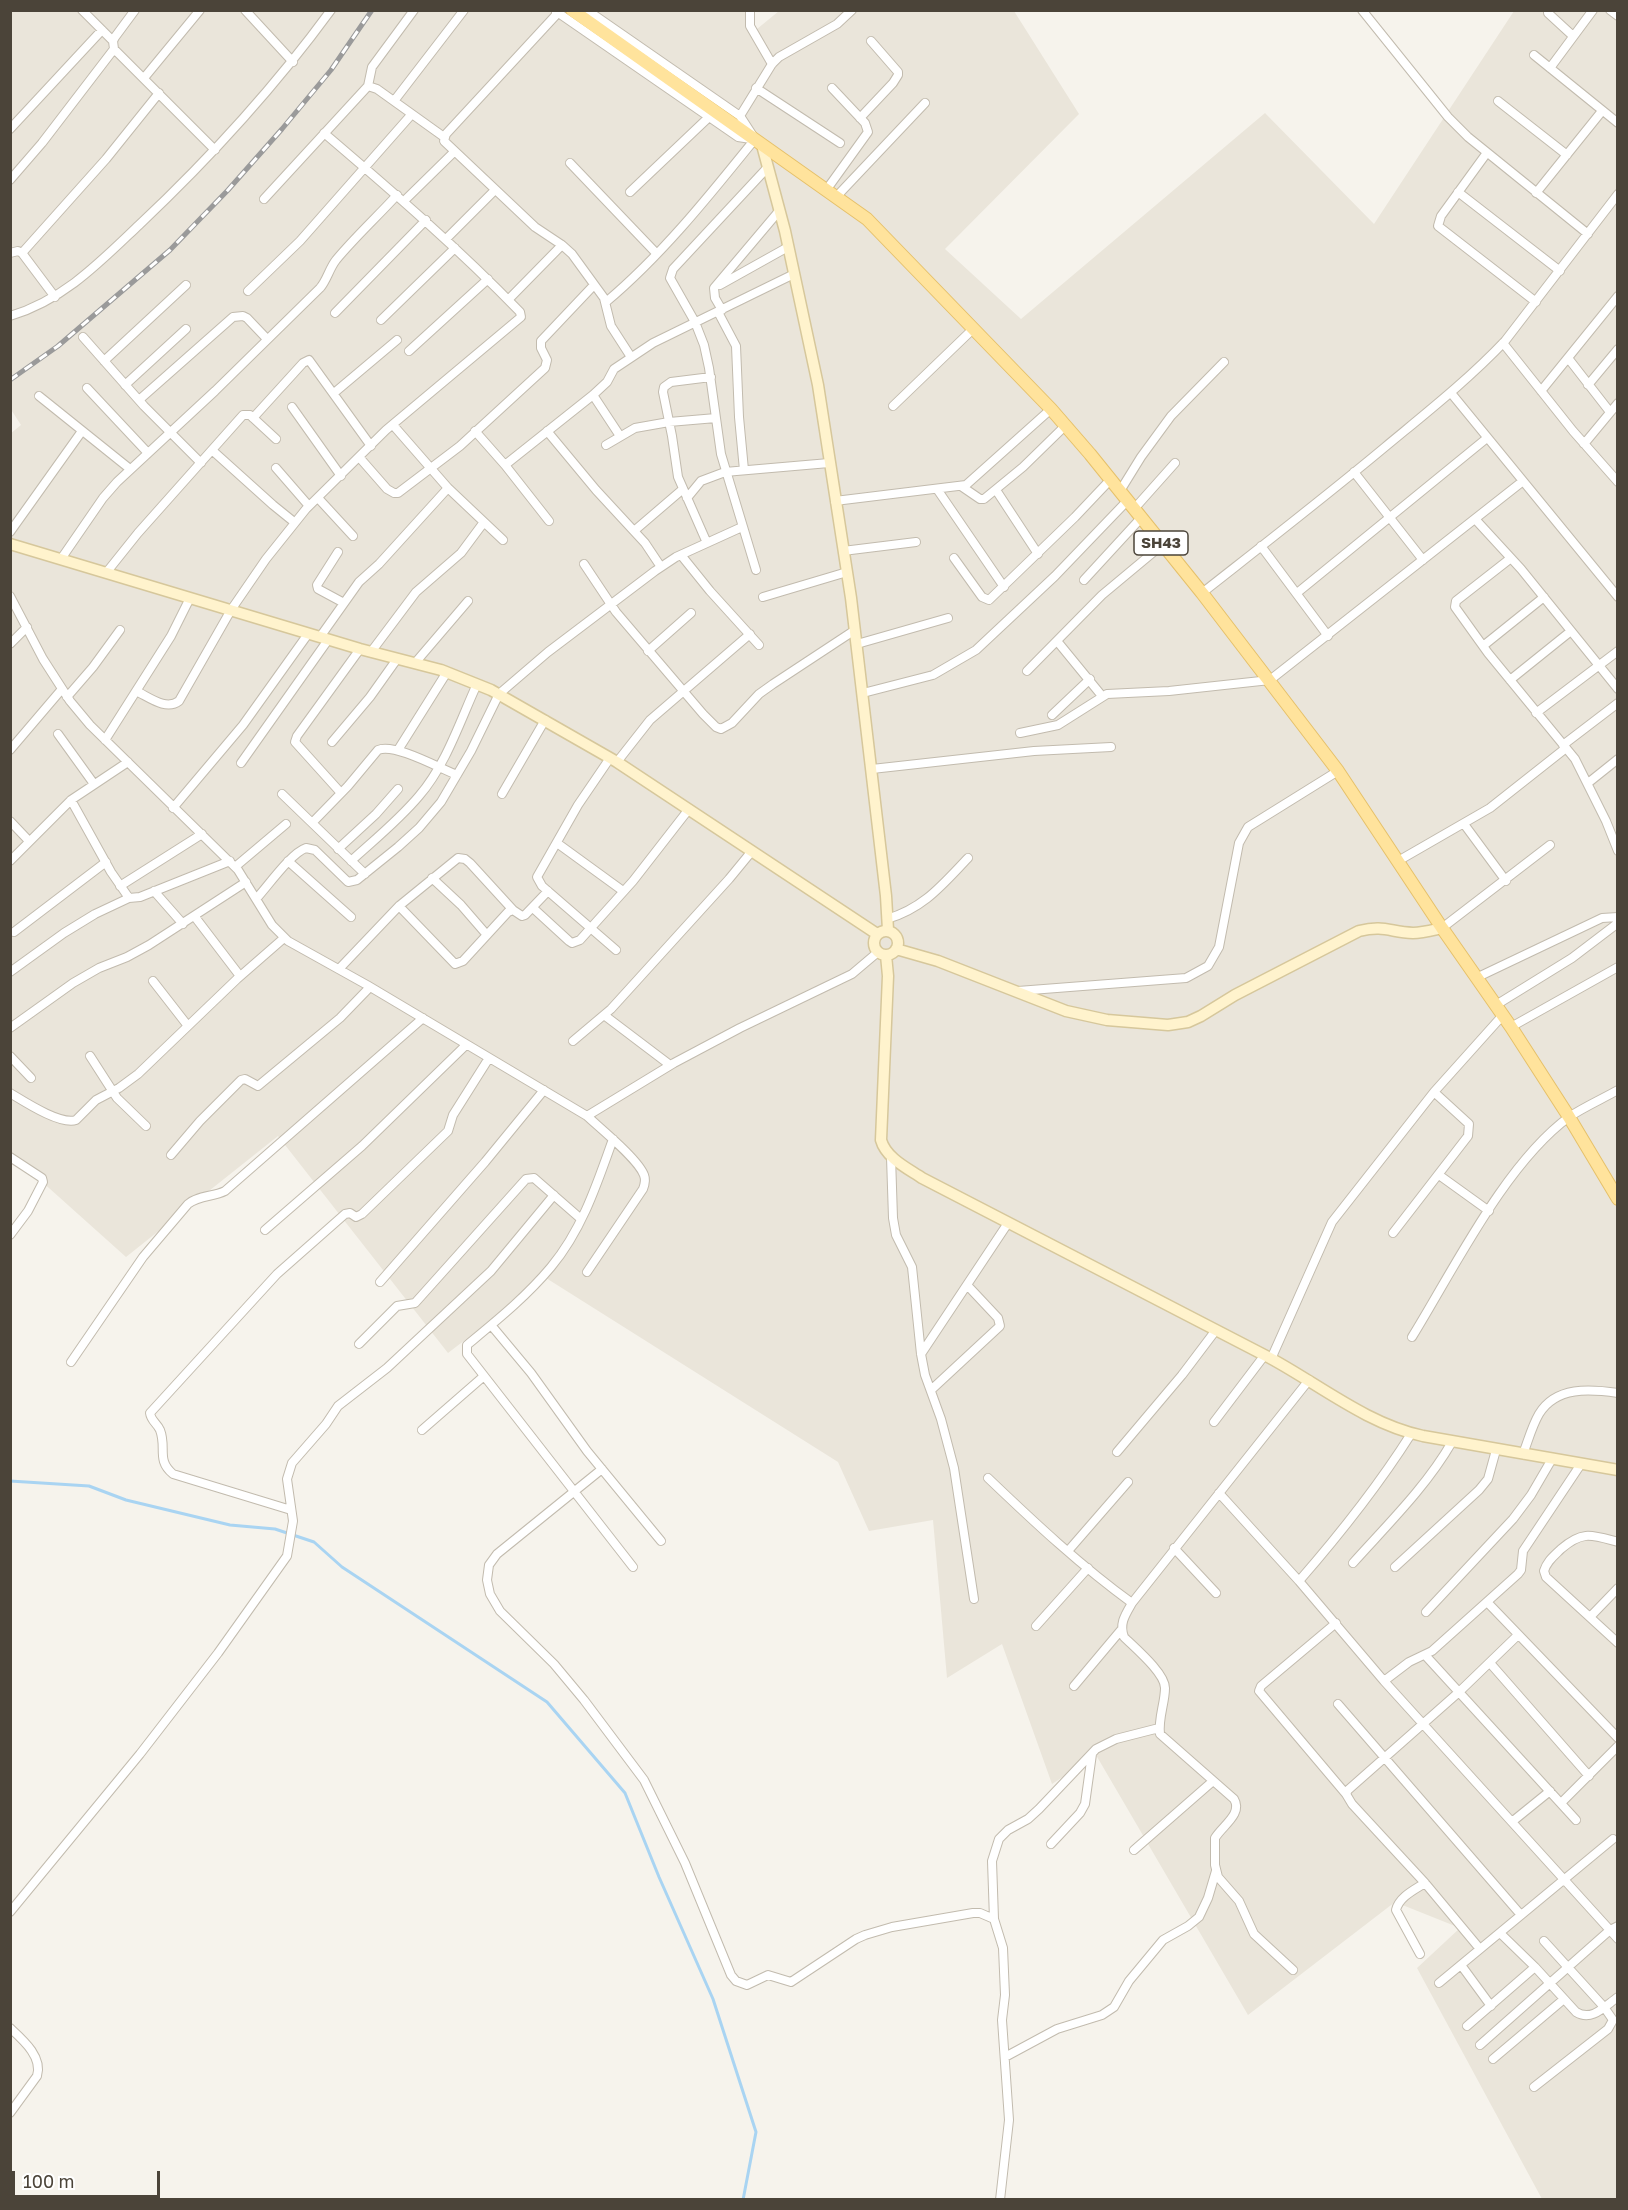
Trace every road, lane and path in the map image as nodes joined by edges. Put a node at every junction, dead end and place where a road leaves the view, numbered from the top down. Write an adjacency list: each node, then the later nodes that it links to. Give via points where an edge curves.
1 (82, 10): 18 (street)
2 (135, 10): 21 (street)
3 (200, 10): 26 (street)
4 (245, 10): 23 (street)
5 (331, 10): 23 (street)
6 (414, 10): 27 (street, via 372,67)
7 (464, 10): 31 (street)
8 (572, 10): 43 (main road, SH43)
9 (587, 10): 36 (street)
10 (750, 10): 24 (street, via 750,26)
11 (852, 10): 24 (street, via 837,24 786,51)
12 (1362, 10): 47 (street, via 1448,117)
13 (1548, 10): 19 (street)
14 (1593, 10): 19 (street)
15 (1610, 10): 17 (street)
16 (557, 11): 37 (street); 42 (street)
17 (1617, 16)
18 (102, 30): 21 (street); 40 (street)
19 (1573, 36): 25 (street)
20 (871, 41): 38 (street, via 898,75)
21 (113, 45): 26 (street); 52 (street)
22 (1534, 55): 25 (street)
23 (292, 62): 45 (street)
24 (772, 64): 28 (street)
25 (1550, 68): 34 (street)
26 (144, 78): 30 (street)
27 (368, 86): 31 (street); 41 (street)
28 (756, 88): 36 (street); 44 (street)
29 (832, 88): 38 (street)
30 (159, 93): 45 (street); 69 (street)
31 (394, 101): 35 (street)
32 (1498, 101): 48 (street)
33 (925, 104): 56 (street)
34 (1602, 111): 39 (street); 48 (street)
35 (411, 115): 42 (street); 51 (street)
36 (740, 116): 43 (street)
37 (709, 117): 43 (street, via 738,137); 54 (street)
38 (860, 118): 56 (street, via 868,128 866,137)
39 (1617, 123)
40 (10, 129)
41 (324, 133): 51 (street); 58 (street)
42 (444, 137): 46 (street)
43 (759, 142): 50 (street); 56 (main road, SH43); 70 (street)
44 (840, 143)
45 (215, 150): 79 (street, via 95,267)
46 (454, 152): 53 (street); 59 (street)
47 (1486, 154): 55 (street); 57 (street)
48 (1567, 155): 57 (street)
49 (570, 163): 70 (street)
50 (768, 167): 61 (street); 87 (street, via 670,273 675,290)
51 (365, 168): 59 (street); 77 (street, via 300,241)
52 (10, 180)
53 (495, 190): 64 (street); 65 (street)
54 (630, 192)
55 (1458, 192): 71 (street); 82 (street, via 1438,222 1439,229)
56 (832, 193): 89 (main road, SH43, via 877,228)
57 (1536, 193): 63 (street)
58 (264, 198)
59 (401, 198): 62 (street); 91 (street, via 338,258 320,288)
60 (1616, 198): 63 (street)
61 (779, 211): 66 (street); 76 (street)
62 (426, 220): 64 (street); 84 (street)
63 (1588, 234): 71 (street)
64 (446, 238): 67 (street)
65 (562, 245): 75 (street); 80 (street)
66 (788, 247): 72 (street); 76 (street)
67 (455, 248): 73 (street); 86 (street)
68 (10, 253): 69 (street)
69 (22, 253): 79 (street)
70 (656, 254): 81 (street)
71 (1560, 271): 82 (street)
72 (794, 274): 83 (street); 133 (street, via 818,385)
73 (488, 279): 80 (street); 95 (street)
74 (186, 285): 98 (street)
75 (594, 285): 81 (street); 122 (street, via 541,341 547,360 545,368)
76 (714, 288): 83 (street)
77 (248, 291)
78 (1617, 296): 97 (street)
79 (54, 297): 85 (street)
80 (508, 300): 118 (street, via 520,312 518,321)
81 (606, 302): 96 (street, via 611,326)
82 (1536, 302): 93 (street)
83 (720, 311): 87 (street); 140 (street, via 736,346)
84 (335, 313)
85 (10, 316)
86 (381, 320)
87 (695, 322): 96 (street); 100 (street)
88 (186, 329): 101 (street)
89 (973, 329): 111 (street); 113 (main road, SH43)
90 (83, 337): 98 (street)
91 (267, 339): 109 (street, via 247,318 233,317); 121 (street)
92 (397, 340): 105 (street)
93 (1503, 343): 104 (street); 106 (street)
94 (1617, 349): 102 (street)
95 (409, 351)
96 (631, 357): 107 (street, via 614,369)
97 (1568, 358): 102 (street); 104 (street)
98 (104, 361): 101 (street)
99 (1224, 362): 154 (street, via 1162,427)
100 (711, 377): 116 (street); 117 (street, via 671,382 663,387)
101 (125, 385): 109 (street)
102 (1588, 385): 114 (street)
103 (87, 388): 131 (street)
104 (1541, 391): 127 (street)
105 (334, 393): 115 (street, via 312,362 306,360); 129 (street)
106 (1451, 393): 125 (street); 142 (street)
107 (593, 395): 123 (street); 124 (street)
108 (39, 396): 120 (street)
109 (139, 400): 121 (street)
110 (1617, 403): 114 (street)
111 (892, 406)
112 (292, 407): 143 (street)
113 (1050, 409): 119 (main road, SH43); 147 (street)
114 (1610, 412): 127 (street)
115 (253, 418): 126 (street); 130 (street, via 243,415)
116 (716, 418): 117 (street); 141 (street)
117 (669, 422): 124 (street, via 635,428); 151 (street, via 676,470)
118 (393, 425): 129 (street); 138 (street)
119 (1065, 426): 145 (main road, SH43); 150 (street)
120 (82, 431): 139 (street); 163 (street)
121 (169, 431): 131 (street); 134 (street)
122 (475, 431): 136 (street); 138 (street)
123 (547, 431): 136 (street); 162 (street)
124 (620, 436): 128 (street)
125 (1487, 438): 146 (street); 156 (street)
126 (276, 439)
127 (1584, 444): 144 (street)
128 (606, 445)
129 (371, 446): 132 (street)
130 (213, 451): 134 (street); 159 (street)
131 (147, 452): 139 (street)
132 (359, 457): 138 (street, via 394,493); 143 (street)
133 (829, 463): 140 (street); 153 (street)
134 (201, 464): 183 (street)
135 (1175, 464): 154 (street)
136 (505, 465): 158 (street)
137 (276, 468): 155 (street)
138 (430, 468): 148 (street)
139 (130, 469): 177 (street, via 103,498)
140 (744, 470): 141 (street)
141 (725, 472): 151 (street, via 701,481); 161 (street)
142 (1354, 472): 156 (street); 170 (street)
143 (340, 476): 152 (street)
144 (1616, 478)
145 (1111, 479): 154 (main road, SH43); 173 (street)
146 (1523, 482): 157 (street); 191 (street)
147 (962, 486): 149 (street); 150 (street, via 980,499)
148 (448, 488): 160 (street); 194 (street)
149 (937, 489): 153 (street); 185 (street)
150 (996, 490): 173 (street)
151 (685, 493): 162 (street); 167 (street)
152 (318, 498): 155 (street); 164 (street)
153 (836, 501): 171 (street)
154 (1131, 505): 169 (main road, SH43); 184 (street); 228 (street, via 976,650 933,675)
155 (309, 506): 159 (street)
156 (1389, 517): 178 (street); 187 (street)
157 (1475, 519): 176 (street); 178 (street)
158 (549, 521)
159 (294, 522): 196 (street)
160 (484, 522): 165 (street); 212 (street, via 460,553 416,592)
161 (742, 527): 167 (street); 181 (street)
162 (634, 531): 180 (street)
163 (10, 532)
164 (353, 536)
165 (503, 540)
166 (916, 542): 171 (street)
167 (707, 543): 174 (street)
168 (10, 544): 177 (street)
169 (1162, 545): 186 (main road, SH43); 207 (street, via 1102,595)
170 (1261, 546): 186 (street); 187 (street)
171 (843, 551): 182 (street)
172 (338, 552): 194 (street, via 317,585)
173 (1038, 554): 185 (street)
174 (681, 555): 180 (street); 204 (street)
175 (954, 558): 185 (street, via 985,600)
176 (1511, 558): 190 (street); 211 (street, via 1455,605)
177 (61, 559): 183 (street)
178 (1423, 560): 205 (street)
179 (584, 564): 195 (street)
180 (661, 567): 195 (street)
181 (756, 570)
182 (847, 572): 189 (street); 201 (street)
183 (106, 573): 192 (street)
184 (1084, 580)
185 (1004, 586)
186 (1202, 593): 221 (main road, SH43)
187 (1297, 593): 205 (street)
188 (10, 596): 199 (street)
189 (763, 597)
190 (1544, 597): 202 (street); 211 (street)
191 (1617, 597)
192 (190, 598): 196 (street); 224 (street)
193 (468, 601): 216 (street)
194 (344, 603): 206 (street)
195 (610, 604): 213 (street); 229 (street)
196 (231, 610): 203 (street); 224 (street, via 179,701 165,705)
197 (691, 613): 213 (street)
198 (948, 618): 209 (street)
199 (27, 627): 208 (street); 227 (street)
200 (120, 630): 227 (street, via 87,674)
201 (855, 630): 209 (street); 226 (street, via 759,694 726,728 716,727)
202 (1571, 631): 217 (street); 222 (street)
203 (308, 634): 206 (street); 258 (street, via 243,725)
204 (750, 634): 210 (street); 226 (street)
205 (1328, 636): 221 (street)
206 (324, 639): 212 (street); 246 (street)
207 (1058, 641): 218 (street); 220 (street)
208 (10, 644)
209 (857, 644): 228 (street)
210 (759, 645)
211 (1483, 646): 222 (street)
212 (365, 651): 215 (street); 255 (street, via 295,742)
213 (648, 651): 226 (street)
214 (1617, 651): 217 (street)
215 (397, 659): 216 (street); 238 (street)
216 (415, 663): 219 (street)
217 (1598, 665): 225 (street); 232 (street)
218 (1027, 671)
219 (447, 672): 223 (street); 242 (street)
220 (1090, 679): 230 (street); 233 (street)
221 (1270, 680): 230 (street); 249 (main road, SH43)
222 (1510, 680): 232 (street)
223 (477, 684): 229 (street); 247 (street)
224 (136, 690): 237 (street)
225 (1617, 690)
226 (684, 692): 244 (street, via 650,720)
227 (65, 693): 237 (street); 241 (street)
228 (863, 693): 248 (street)
229 (499, 694): 234 (street); 250 (street)
230 (1102, 696): 235 (street, via 1058,725)
231 (1617, 703): 240 (street)
232 (1536, 713): 240 (street)
233 (1052, 715)
234 (545, 720): 244 (street); 256 (street)
235 (1020, 733)
236 (58, 734): 252 (street)
237 (105, 740): 245 (street)
238 (332, 742)
239 (1111, 747): 248 (street, via 1034,750)
240 (1564, 747): 251 (street); 263 (street, via 1490,808)
241 (10, 750)
242 (398, 750): 247 (street); 255 (street, via 378,750)
243 (1617, 759): 251 (street)
244 (614, 760): 259 (street); 266 (street, via 578,805)
245 (128, 762): 252 (street); 258 (street)
246 (241, 763)
247 (438, 767): 250 (street); 274 (street, via 420,795)
248 (872, 769): 296 (street)
249 (1338, 771): 275 (main road, SH43); 313 (street, via 1248,827 1239,843 1220,947 1208,966 1186,978)
250 (457, 776): 278 (street, via 419,828)
251 (1588, 783): 270 (street)
252 (94, 784): 257 (street)
253 (398, 789): 268 (street)
254 (282, 794): 261 (street)
255 (341, 794): 261 (street)
256 (502, 794)
257 (71, 800): 265 (street); 276 (street)
258 (173, 808): 264 (street)
259 (688, 808): 269 (street); 285 (street)
260 (10, 821): 265 (street)
261 (312, 823): 268 (street)
262 (286, 824): 277 (street)
263 (1464, 824): 275 (street); 280 (street)
264 (202, 834): 277 (street); 282 (street)
265 (30, 841): 272 (street)
266 (557, 843): 284 (street, via 537,877); 285 (street)
267 (1550, 845): 280 (street)
268 (338, 849): 274 (street)
269 (752, 851): 300 (street); 315 (street)
270 (1617, 851)
271 (968, 858): 296 (street, via 916,907)
272 (10, 861)
273 (288, 861): 278 (street, via 302,849 310,848 348,882); 287 (street); 292 (street)
274 (351, 861): 278 (street)
275 (1398, 861): 298 (main road, SH43)
276 (106, 862): 282 (street); 299 (street)
277 (233, 864): 281 (street); 283 (street)
278 (365, 874)
279 (432, 878): 288 (street); 290 (street, via 454,860 465,859); 301 (street)
280 (1506, 880): 298 (street)
281 (246, 882): 287 (street); 291 (street)
282 (120, 886): 286 (street)
283 (154, 891): 286 (street); 295 (street)
284 (548, 891): 289 (street); 297 (street)
285 (623, 891): 297 (street)
286 (129, 898): 308 (street, via 79,923)
287 (256, 898): 302 (street)
288 (399, 906): 301 (street, via 455,964 463,961); 307 (street)
289 (533, 908): 290 (street, via 522,916); 297 (street, via 572,943)
290 (513, 910): 301 (street)
291 (195, 917): 295 (street); 309 (street)
292 (351, 917)
293 (1617, 917): 310 (street, via 1602,918)
294 (1617, 923): 314 (street)
295 (183, 924): 317 (street, via 73,983)
296 (887, 925): 300 (street); 303 (street, via 897,937)
297 (592, 928): 304 (street)
298 (1442, 928): 310 (main road, SH43); 313 (street, via 1416,933 1388,928 1359,931 1201,1016 1178,1024 1107,1020 1066,1011)
299 (14, 932)
300 (877, 934): 305 (street, via 874,945)
301 (487, 935)
302 (284, 938): 307 (street); 309 (street)
303 (896, 949): 305 (street); 313 (street, via 938,961)
304 (616, 950)
305 (882, 954): 325 (street, via 852,974); 338 (street, via 888,976 881,1140)
306 (1617, 967): 319 (street)
307 (339, 969): 312 (street)
308 (10, 972)
309 (240, 976): 318 (street)
310 (1478, 977): 314 (main road, SH43)
311 (153, 981): 318 (street)
312 (370, 987): 316 (street); 336 (street, via 258,1086 241,1080)
313 (1011, 991)
314 (1499, 1010): 319 (main road, SH43); 330 (street)
315 (604, 1015): 320 (street); 325 (street)
316 (423, 1018): 321 (street); 357 (street, via 225,1191 196,1198 188,1204 143,1257)
317 (12, 1025)
318 (188, 1026): 329 (street, via 138,1074)
319 (1511, 1027): 333 (main road, SH43)
320 (573, 1041)
321 (466, 1045): 324 (street); 345 (street, via 362,1146)
322 (10, 1056): 326 (street)
323 (90, 1056): 329 (street)
324 (489, 1058): 327 (street); 377 (street, via 453,1115 448,1131 362,1214 345,1214 277,1274 150,1413 161,1437 163,1462 173,1474)
325 (670, 1065): 332 (street)
326 (31, 1078)
327 (544, 1090): 332 (street); 349 (street)
328 (1617, 1090): 333 (street)
329 (112, 1092): 331 (street, via 72,1121); 334 (street)
330 (1434, 1092): 339 (street, via 1470,1129); 356 (street, via 1332,1222)
331 (12, 1096)
332 (587, 1116): 335 (street)
333 (1569, 1117): 341 (main road, SH43); 342 (street, via 1522,1165)
334 (146, 1126)
335 (613, 1139): 343 (street); 348 (street, via 641,1170 645,1184)
336 (171, 1155)
337 (10, 1157): 347 (street, via 43,1182)
338 (891, 1157): 344 (street, via 922,1178); 355 (street, via 893,1218 896,1235 912,1267)
339 (1439, 1175): 342 (street); 346 (street)
340 (554, 1195): 343 (street); 354 (street, via 534,1178 526,1179 415,1303 397,1306); 377 (street, via 491,1270 387,1368 334,1411 287,1474)
341 (1617, 1199)
342 (1489, 1211): 353 (street)
343 (581, 1219): 351 (street, via 552,1266)
344 (1008, 1223): 350 (street); 352 (street)
345 (265, 1230)
346 (1393, 1233)
347 (10, 1235)
348 (587, 1272)
349 (380, 1282)
350 (967, 1286): 355 (street); 360 (street, via 998,1318 1000,1326)
351 (491, 1325): 358 (street, via 465,1350); 372 (street)
352 (1216, 1330): 356 (street); 367 (street)
353 (1412, 1337)
354 (359, 1344)
355 (921, 1354): 360 (street)
356 (1268, 1357): 359 (street); 362 (street)
357 (71, 1362)
358 (484, 1376): 363 (street); 375 (street)
359 (1310, 1380): 364 (street, via 1367,1415); 376 (street)
360 (931, 1390): 389 (street, via 958,1486)
361 (1617, 1393): 368 (street, via 1575,1390 1553,1400 1538,1416)
362 (1214, 1422)
363 (422, 1430)
364 (1411, 1434): 365 (street); 386 (street, via 1331,1544)
365 (1452, 1442): 366 (street); 382 (street, via 1424,1483)
366 (1496, 1450): 368 (street); 384 (street, via 1488,1479 1479,1490)
367 (1117, 1452)
368 (1523, 1454): 369 (street)
369 (1552, 1459): 370 (street); 392 (street, via 1514,1519)
370 (1581, 1464): 371 (street); 390 (street, via 1523,1551 1521,1570)
371 (1617, 1467)
372 (602, 1469): 375 (street); 378 (street)
373 (988, 1478): 381 (street)
374 (1128, 1482): 381 (street)
375 (574, 1492): 383 (street); 426 (street, via 497,1554 489,1565 490,1594 500,1611 584,1700 644,1780 736,1981 747,1985 768,1974 791,1982 865,1935 973,1913)
376 (1219, 1493): 380 (street); 386 (street)
377 (291, 1510): 424 (street, via 287,1556 140,1754)
378 (662, 1541)
379 (1617, 1542): 393 (street, via 1581,1535 1546,1565 1546,1577)
380 (1174, 1548): 388 (street); 391 (street)
381 (1068, 1551): 385 (street)
382 (1353, 1563)
383 (633, 1567)
384 (1395, 1567)
385 (1088, 1568): 391 (street); 395 (street)
386 (1299, 1581): 394 (street)
387 (1617, 1588): 393 (street)
388 (1216, 1593)
389 (974, 1599)
390 (1488, 1602): 397 (street); 399 (street)
391 (1132, 1603): 396 (street)
392 (1426, 1612)
393 (1590, 1617): 398 (street)
394 (1336, 1623): 401 (street); 414 (street, via 1258,1691)
395 (1036, 1626)
396 (1121, 1630): 402 (street); 406 (street, via 1163,1681)
397 (1518, 1635): 400 (street); 407 (street)
398 (1617, 1643)
399 (1425, 1655): 401 (street); 403 (street)
400 (1490, 1663): 403 (street); 411 (street)
401 (1384, 1681): 405 (street)
402 (1074, 1686)
403 (1459, 1692): 405 (street); 413 (street)
404 (1338, 1704): 410 (street)
405 (1424, 1724): 410 (street); 417 (street)
406 (1159, 1728): 409 (street, via 1105,1743); 412 (street, via 1163,1739)
407 (1617, 1738)
408 (1617, 1746): 411 (street)
409 (1092, 1754): 419 (street, via 1085,1804); 426 (street, via 1039,1809 999,1839 992,1861)
410 (1384, 1758): 414 (street); 425 (street)
411 (1589, 1776): 415 (street)
412 (1214, 1781): 420 (street); 421 (street, via 1234,1799 1238,1809 1215,1838)
413 (1550, 1791): 415 (street); 417 (street)
414 (1346, 1794): 423 (street)
415 (1561, 1803): 416 (street)
416 (1576, 1820)
417 (1513, 1821): 422 (street)
418 (1613, 1839): 422 (street)
419 (1051, 1844)
420 (1134, 1850)
421 (1216, 1871): 436 (street, via 1239,1901 1254,1934); 446 (street, via 1199,1917 1163,1940 1129,1981 1114,2007 1102,2015 1057,2029)
422 (1564, 1878): 425 (street); 427 (street)
423 (1425, 1883): 431 (street); 432 (street, via 1402,1899 1396,1910)
424 (10, 1912)
425 (1521, 1915): 428 (street)
426 (990, 1917): 446 (street, via 1003,1948)
427 (1614, 1928): 429 (street); 435 (street)
428 (1500, 1933): 431 (street); 434 (street)
429 (1617, 1939)
430 (1544, 1941): 435 (street)
431 (1480, 1949): 433 (street)
432 (1420, 1953)
433 (1461, 1965): 437 (street); 441 (street)
434 (1535, 1967): 438 (street); 441 (street)
435 (1568, 1968): 438 (street); 442 (street)
436 (1293, 1970)
437 (1439, 1983)
438 (1550, 1984): 440 (street); 445 (street)
439 (1617, 1997): 442 (street)
440 (1564, 1999): 442 (street, via 1587,2017); 447 (street)
441 (1491, 2006): 443 (street)
442 (1604, 2007): 448 (street, via 1613,2020 1608,2029)
443 (1467, 2026)
444 (10, 2028): 449 (street, via 39,2063 37,2076)
445 (1480, 2045)
446 (1005, 2057): 450 (street, via 1009,2120)
447 (1493, 2059)
448 (1534, 2087)
449 (10, 2113)
450 (1000, 2199)

